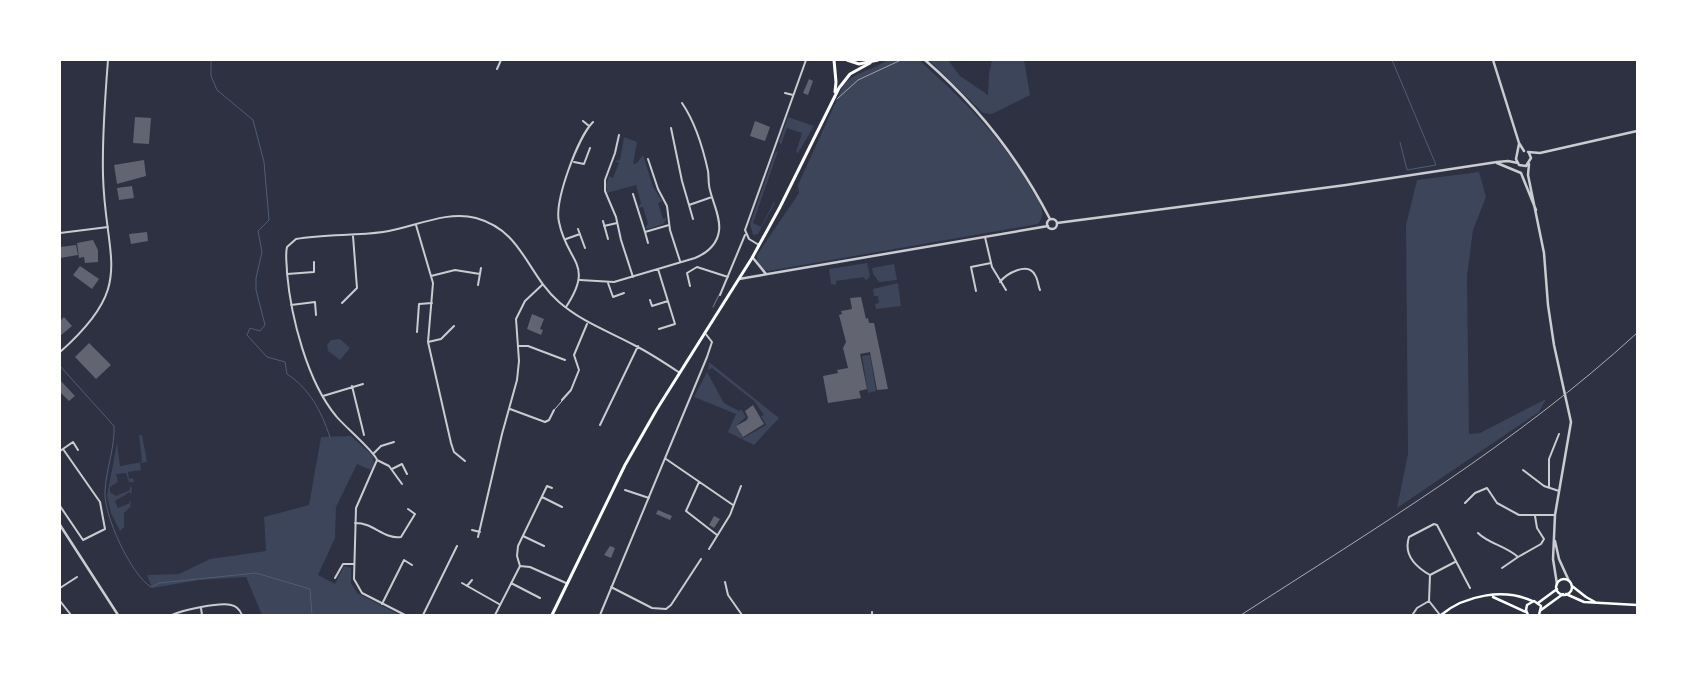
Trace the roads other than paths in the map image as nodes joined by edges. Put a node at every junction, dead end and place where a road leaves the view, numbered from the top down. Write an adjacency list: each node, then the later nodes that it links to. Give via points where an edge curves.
1 (108, 60): 49 (street, via 102,176)
2 (501, 60): 10 (street)
3 (806, 60): 12 (street)
4 (834, 60): 13 (main road)
5 (847, 60): 9 (main road)
6 (878, 60): 9 (main road)
7 (925, 60): 41 (street, via 960,92 1002,140 1022,168)
8 (1493, 60): 21 (street)
9 (870, 63): 13 (main road, via 845,79)
10 (497, 69)
11 (785, 93): 12 (street)
12 (793, 96): 55 (street)
13 (835, 98): 60 (main road)
14 (682, 103): 37 (street, via 691,117)
15 (583, 121): 17 (street)
16 (593, 122): 17 (street)
17 (589, 126): 30 (street, via 580,139)
18 (671, 128): 38 (street)
19 (1637, 131): 25 (street)
20 (619, 135): 43 (street, via 604,185)
21 (1519, 143): 23 (street); 26 (street)
22 (590, 148): 30 (street, via 584,164)
23 (1524, 151): 24 (street); 26 (street)
24 (1528, 152): 25 (street); 28 (street)
25 (1540, 154): 28 (street)
26 (1517, 155): 29 (street); 32 (street)
27 (648, 159): 46 (street)
28 (1531, 160): 33 (street)
29 (1508, 161): 31 (street); 32 (street)
30 (573, 162): 57 (street, via 558,210)
31 (1497, 162): 39 (street, via 1521,173); 44 (street)
32 (1518, 164): 34 (street)
33 (1529, 164): 34 (street); 35 (street)
34 (1522, 166): 35 (street)
35 (1528, 175): 39 (street)
36 (633, 194): 51 (street)
37 (712, 197): 38 (street); 64 (street, via 719,223 716,241 704,254)
38 (689, 205): 40 (street)
39 (1537, 211): 134 (street, via 1549,313 1571,422)
40 (693, 219)
41 (1050, 219): 44 (street); 48 (street)
42 (602, 221): 47 (street)
43 (617, 223): 47 (street); 72 (street)
44 (1057, 224): 48 (street, via 1054,228)
45 (416, 225): 54 (street); 71 (street); 78 (street, via 462,216 491,223 516,242)
46 (670, 225): 51 (street); 64 (street)
47 (604, 226): 58 (street)
48 (1048, 226): 56 (street)
49 (108, 227): 52 (street); 103 (street, via 112,264 106,296 87,327)
50 (578, 229): 53 (street)
51 (645, 232): 59 (street)
52 (60, 233)
53 (580, 234): 57 (street); 61 (street)
54 (353, 235): 68 (street, via 293,240 286,249); 89 (street, via 356,288)
55 (745, 235): 60 (street); 73 (street)
56 (985, 237): 65 (street); 70 (street)
57 (565, 239): 75 (street)
58 (608, 239)
59 (648, 243)
60 (759, 245): 62 (main road)
61 (585, 248)
62 (752, 258): 70 (street); 74 (main road)
63 (314, 262): 68 (street, via 314,272)
64 (680, 262): 67 (street)
65 (991, 263): 76 (street); 83 (street, via 971,267)
66 (481, 268): 69 (street)
67 (658, 269): 72 (street); 88 (street)
68 (287, 274): 91 (street)
69 (480, 274): 71 (street, via 455,270); 79 (street)
70 (766, 274): 74 (street)
71 (431, 276): 90 (street, via 434,286)
72 (633, 277): 77 (street)
73 (728, 277): 80 (street, via 697,266 688,272); 85 (street)
74 (739, 279): 86 (main road)
75 (580, 280): 77 (street); 92 (street)
76 (1000, 282): 81 (street); 82 (street, via 1013,272 1031,271 1035,273)
77 (608, 283): 84 (street, via 613,297)
78 (542, 284): 92 (street); 101 (street, via 525,301 517,316)
79 (478, 285)
80 (690, 286)
81 (1006, 290)
82 (1040, 290)
83 (976, 291)
84 (624, 293)
85 (720, 295): 86 (lane); 93 (lane)
86 (726, 298): 99 (main road)
87 (650, 300): 88 (street, via 652,306)
88 (668, 301): 97 (street, via 675,324)
89 (342, 303)
90 (432, 303): 98 (street, via 419,304); 100 (street)
91 (291, 305): 94 (street, via 315,302); 108 (street, via 301,345)
92 (566, 307): 95 (street)
93 (713, 307)
94 (316, 315)
95 (587, 323): 102 (street); 109 (street, via 574,355 579,370 571,390)
96 (454, 326): 100 (street, via 441,339)
97 (659, 329)
98 (417, 332)
99 (705, 333): 105 (main road); 122 (street, via 711,339 710,350)
100 (428, 342): 120 (street)
101 (518, 346): 104 (street, via 528,346); 110 (street, via 518,380)
102 (638, 346): 105 (street); 112 (street)
103 (60, 352)
104 (565, 360)
105 (680, 372): 171 (main road, via 625,465)
106 (364, 384): 107 (street)
107 (352, 386): 108 (street); 114 (street)
108 (323, 396): 119 (street, via 340,421)
109 (562, 400): 111 (street)
110 (510, 409): 111 (street, via 545,422); 147 (street)
111 (554, 410)
112 (600, 425)
113 (1559, 434): 131 (street, via 1548,459)
114 (364, 435)
115 (394, 442): 119 (street, via 382,445)
116 (63, 449): 117 (street, via 73,442); 118 (street); 139 (street, via 100,502 105,529 83,540)
117 (78, 450)
118 (60, 451)
119 (374, 453): 123 (street)
120 (455, 453): 121 (street); 124 (street)
121 (452, 456)
122 (666, 459): 128 (street); 136 (street)
123 (377, 460): 125 (street); 144 (street, via 358,502)
124 (465, 461)
125 (392, 469): 127 (street, via 402,464); 129 (street)
126 (1523, 470): 131 (street)
127 (407, 474)
128 (700, 482): 138 (street); 149 (street, via 686,511)
129 (402, 484)
130 (741, 486): 138 (street)
131 (1549, 487): 134 (street)
132 (552, 488): 135 (street, via 547,486)
133 (625, 490): 136 (street)
134 (1559, 491): 142 (street)
135 (542, 497): 140 (street); 150 (street)
136 (649, 498): 175 (street)
137 (1465, 503): 143 (street, via 1486,488 1504,508 1523,517)
138 (733, 505): 149 (street)
139 (60, 506)
140 (562, 507)
141 (408, 509): 144 (street, via 415,514 405,534 400,537 364,523)
142 (1555, 515): 143 (street); 152 (street)
143 (1534, 516): 156 (street, via 1536,528 1544,539)
144 (355, 523): 159 (street)
145 (60, 525): 195 (street)
146 (472, 530): 147 (street)
147 (480, 532): 151 (street)
148 (1478, 533): 156 (street)
149 (717, 535): 155 (street)
150 (522, 536): 154 (street); 161 (street, via 517,550)
151 (478, 537)
152 (1554, 537): 167 (street); 172 (street)
153 (457, 546): 200 (street)
154 (544, 546)
155 (709, 549)
156 (1518, 557): 162 (street)
157 (701, 558): 175 (street, via 666,609 652,608)
158 (1455, 562): 163 (street); 163 (street, via 1439,527 1432,525 1410,537 1408,542 1414,565); 177 (street)
159 (354, 564): 165 (street, via 343,564); 187 (street, via 358,589)
160 (412, 565): 187 (street, via 404,560)
161 (520, 566): 170 (street); 171 (street, via 530,567)
162 (1502, 568)
163 (1430, 575): 183 (street)
164 (78, 577): 176 (street)
165 (335, 578)
166 (472, 580): 173 (street)
167 (1569, 581): 172 (main road, via 1562,580); 174 (main road)
168 (725, 582): 204 (street, via 728,595)
169 (462, 583): 173 (street)
170 (510, 583): 181 (street); 188 (street)
171 (566, 583): 202 (main road)
172 (1558, 584): 178 (main road)
173 (467, 586): 188 (street)
174 (1572, 586): 179 (main road, via 1570,592); 186 (main road)
175 (611, 587): 203 (street)
176 (60, 588)
177 (1470, 588)
178 (1557, 589): 179 (main road); 185 (main road)
179 (1564, 594): 186 (main road, via 1584,602); 191 (main road)
180 (1492, 596): 184 (main road, via 1510,594); 192 (main road); 205 (main road, via 1463,601)
181 (540, 598)
182 (60, 601): 194 (street)
183 (1429, 601): 193 (street); 205 (street)
184 (1532, 601): 185 (main road); 192 (main road, via 1527,605)
185 (1538, 603): 191 (main road)
186 (1599, 603): 189 (main road)
187 (382, 604): 199 (street)
188 (500, 605): 201 (street)
189 (1637, 605)
190 (201, 608): 196 (street); 197 (street); 198 (street, via 231,605)
191 (1541, 610): 206 (main road)
192 (1527, 613)
193 (1413, 614)
194 (71, 615)
195 (118, 615)
196 (172, 615)
197 (202, 615)
198 (242, 615)
199 (405, 615)
200 (423, 615)
201 (495, 615)
202 (553, 615)
203 (600, 615)
204 (742, 615)
205 (1440, 615)
206 (1539, 615)

